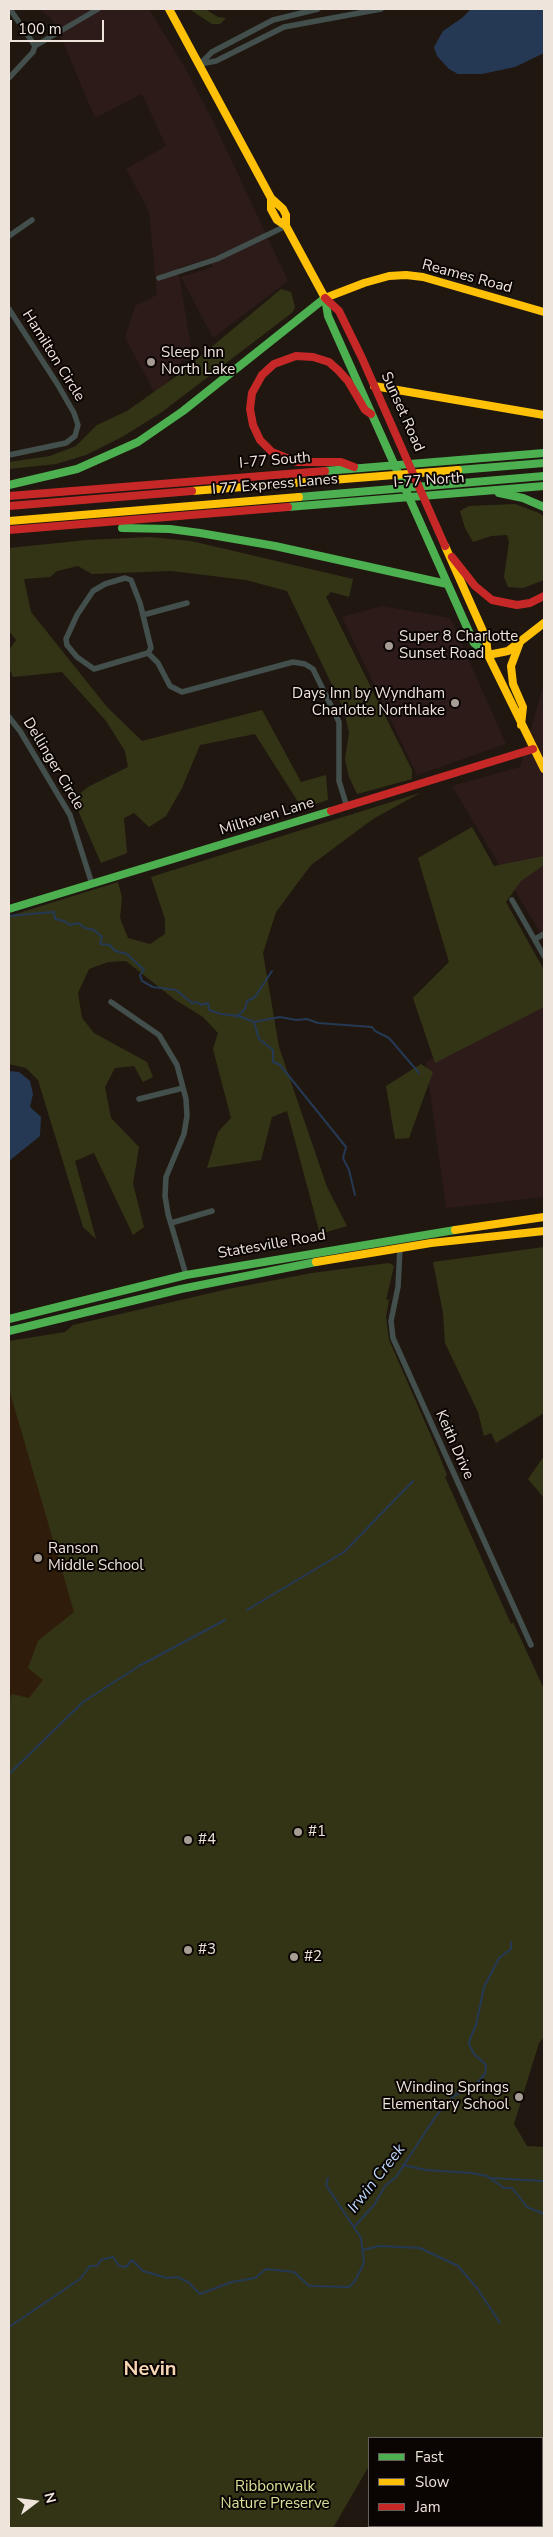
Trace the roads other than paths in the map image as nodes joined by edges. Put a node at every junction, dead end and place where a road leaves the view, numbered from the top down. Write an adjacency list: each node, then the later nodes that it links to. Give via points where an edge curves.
1 (10, 9): 6 (street)
2 (98, 9): 6 (street)
3 (169, 9): 7 (main road, Sunset Road)
4 (318, 9): 7 (street, via 274,20 212,52)
5 (380, 9): 7 (street, via 284,27 216,61)
6 (35, 46): 8 (street)
7 (200, 64): 10 (main road, Sunset Road, via 270,198 271,209 277,220)
8 (9, 78)
9 (32, 220): 11 (street)
10 (286, 226): 12 (street, via 217,259); 13 (main road, Sunset Road)
11 (9, 236)
12 (159, 278)
13 (325, 298): 15 (main road, Reames Road, via 364,283 406,275); 16 (main road, Sunset Road, via 339,310); 17 (main road, Sunset Road, via 328,316); 24 (main road, Reames Road, via 183,411 138,442 77,469)
14 (9, 309): 20 (street, Hamilton Circle, via 66,398 78,425 75,436 66,443)
15 (544, 312)
16 (374, 386): 18 (main road); 33 (main road, Sunset Road)
17 (371, 414): 22 (main road, via 338,370 329,362 313,357 296,356 274,364 262,375 252,393 252,425 272,452 297,462 341,462); 34 (main road, Sunset Road)
18 (544, 415)
19 (544, 453): 22 (main road, I-77 South)
20 (9, 455)
21 (544, 463): 28 (main road, I 77 Express Lanes)
22 (357, 469): 27 (main road, I-77 South)
23 (544, 476): 30 (main road, I 77 Express Lanes)
24 (9, 484)
25 (544, 486): 26 (main road, I-77 North)
26 (485, 491): 29 (main road, via 523,498); 31 (main road, I-77 North)
27 (9, 496)
28 (9, 506)
29 (544, 507)
30 (9, 521)
31 (105, 522): 32 (main road); 34 (main road, via 119,528 186,530 265,544)
32 (9, 530)
33 (452, 557): 35 (main road, via 475,586 492,600 518,605); 41 (main road, Sunset Road, via 486,638)
34 (448, 584): 41 (main road, Sunset Road, via 474,643)
35 (544, 596)
36 (187, 603): 37 (street)
37 (143, 615): 40 (street, via 151,648); 40 (street, via 131,580 126,578 105,584 93,591 66,639 77,657 94,669)
38 (544, 623): 39 (main road)
39 (520, 642): 41 (main road, via 508,651); 43 (main road, via 511,666 513,684 523,706)
40 (148, 653): 46 (street, via 158,663 170,686 182,692 293,662 313,669 339,722 339,781)
41 (488, 655): 43 (main road, Sunset Road)
42 (9, 717): 47 (street, Dellinger Circle, via 70,815)
43 (521, 725): 44 (main road, Sunset Road)
44 (533, 749): 45 (main road, Sunset Road); 46 (main road, Milhaven Lane)
45 (544, 769)
46 (347, 807): 47 (main road, Milhaven Lane)
47 (92, 884): 49 (main road, Milhaven Lane)
48 (512, 900): 51 (street)
49 (9, 908)
50 (544, 934): 51 (street)
51 (535, 939): 52 (street)
52 (544, 956)
53 (111, 1002): 54 (street, via 159,1035 174,1056)
54 (183, 1088): 55 (street); 58 (street, via 187,1105 186,1128 165,1183 166,1208)
55 (139, 1099)
56 (212, 1210): 58 (street)
57 (544, 1217): 61 (main road, Statesville Road, via 388,1239)
58 (171, 1223): 61 (street)
59 (544, 1231): 60 (main road, Statesville Road)
60 (400, 1248): 63 (main road, Statesville Road, via 236,1277); 64 (street, Keith Drive, via 398,1287 391,1321 393,1338)
61 (186, 1275): 62 (main road, Statesville Road)
62 (9, 1319)
63 (9, 1330)
64 (531, 1645)

